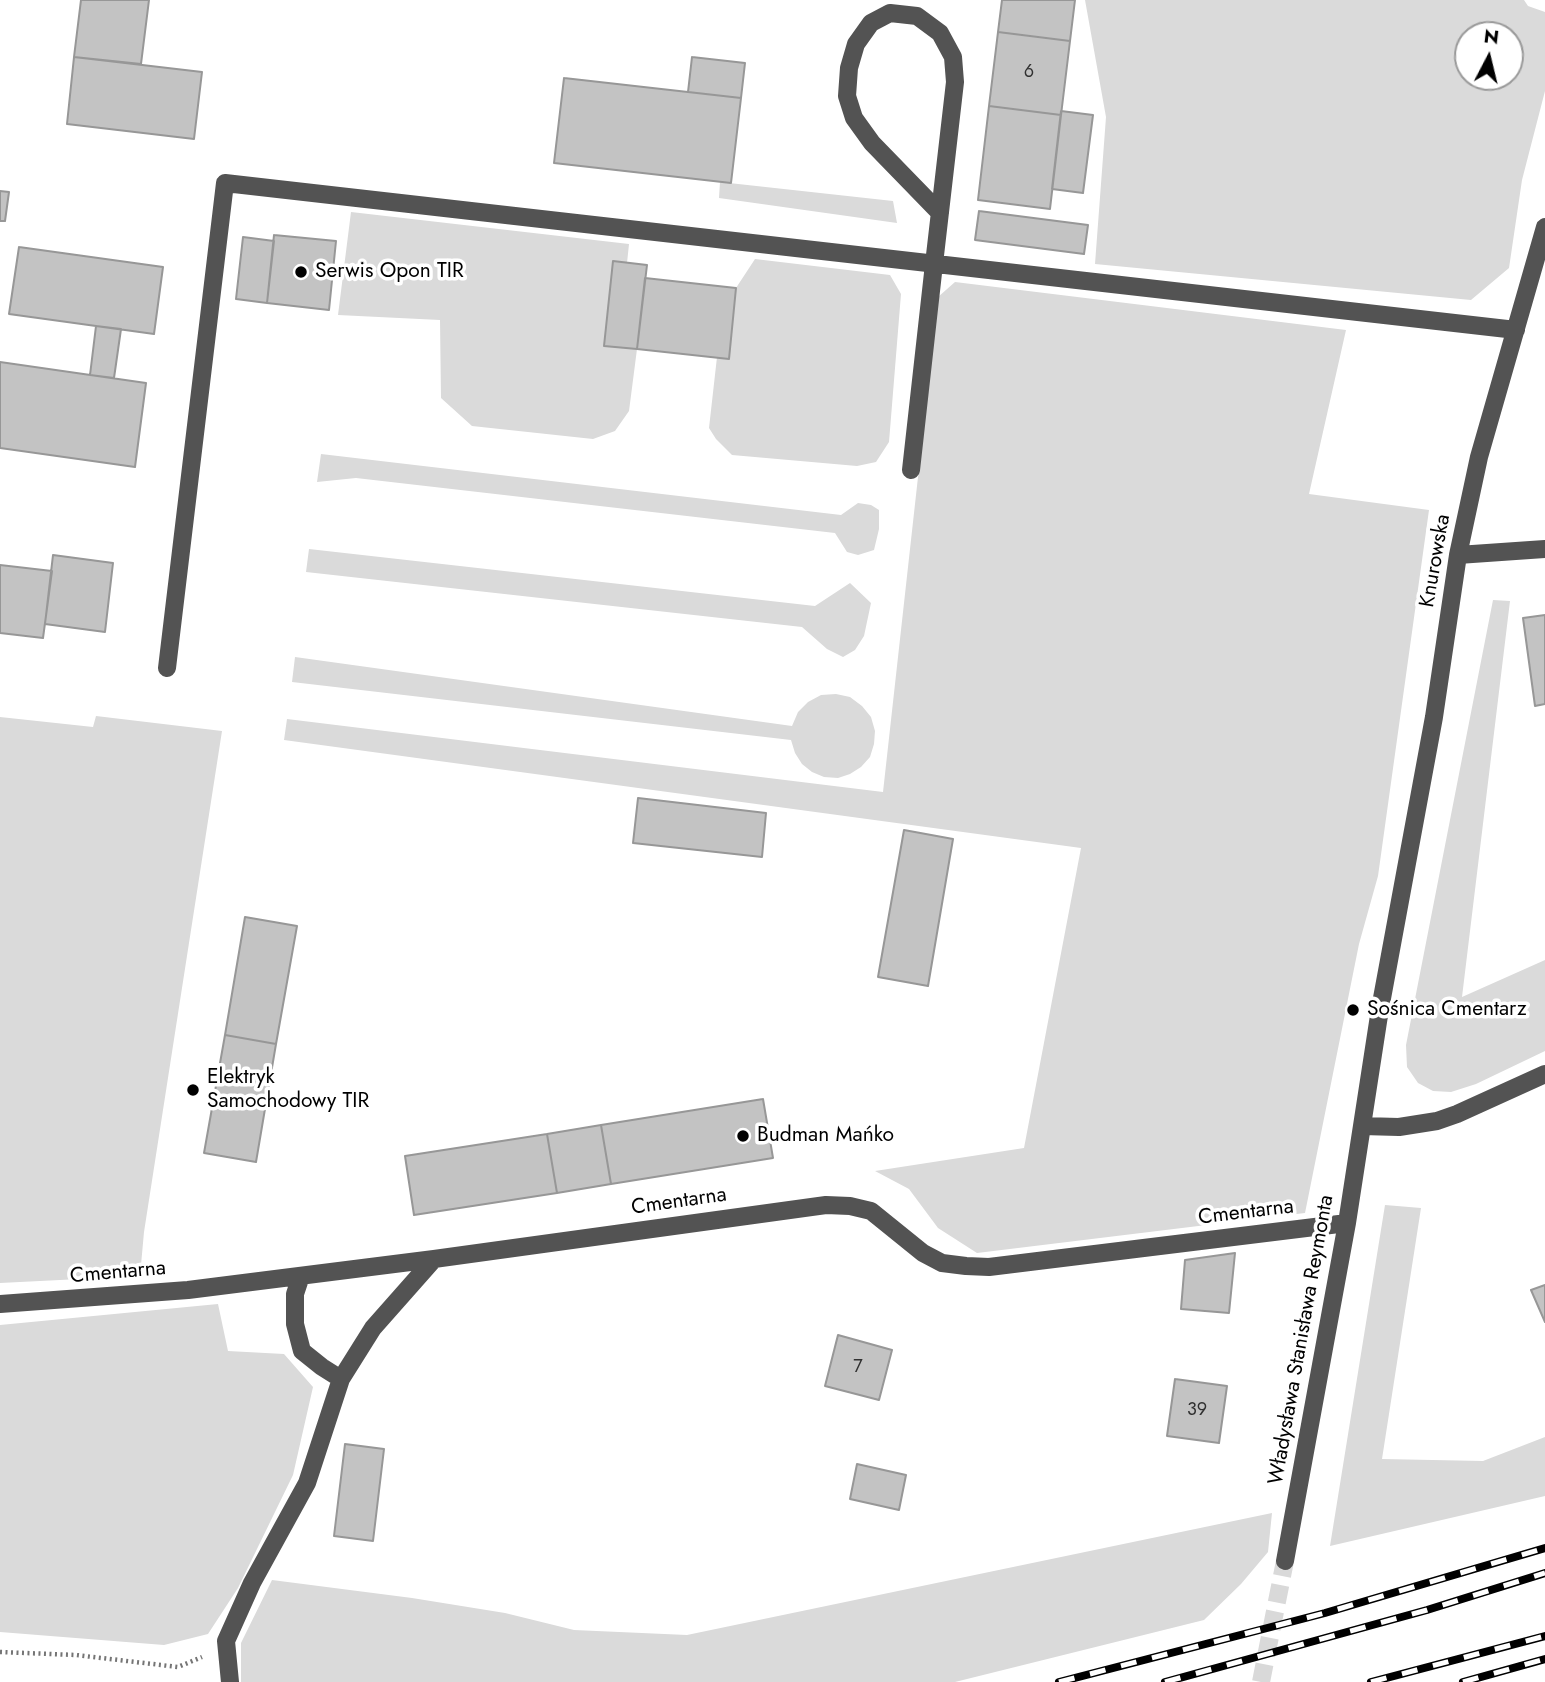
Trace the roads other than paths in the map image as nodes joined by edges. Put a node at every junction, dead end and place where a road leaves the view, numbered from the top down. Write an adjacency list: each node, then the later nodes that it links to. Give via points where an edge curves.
1 (940, 213): 1 (street, via 955,82 953,57 940,33 917,16 890,13 871,23 856,44 847,96 854,118 872,143); 3 (street)
2 (1545, 227): 4 (street, Knurowska)
3 (934, 264): 4 (street); 5 (street); 8 (street, via 225,183)
4 (1516, 330): 7 (street, Knurowska, via 1479,457)
5 (911, 470)
6 (1545, 549): 7 (street)
7 (1458, 555): 9 (street, Knurowska)
8 (167, 668)
9 (1399, 908): 11 (street, Władysława Stanisława Reymonta)
10 (1545, 1074): 11 (street, via 1437,1121)
11 (1362, 1126): 12 (street, Władysława Stanisława Reymonta)
12 (1347, 1223): 13 (street, Cmentarna, via 989,1267 942,1263 871,1211 826,1205); 17 (street, Władysława Stanisława Reymonta)
13 (434, 1259): 14 (street, Cmentarna); 16 (street, via 373,1328)
14 (301, 1276): 15 (street, Cmentarna); 16 (street, via 295,1294 295,1324 302,1351)
15 (0, 1304)
16 (341, 1379): 18 (street, via 307,1483 226,1641)
17 (1285, 1561)
18 (230, 1682)

